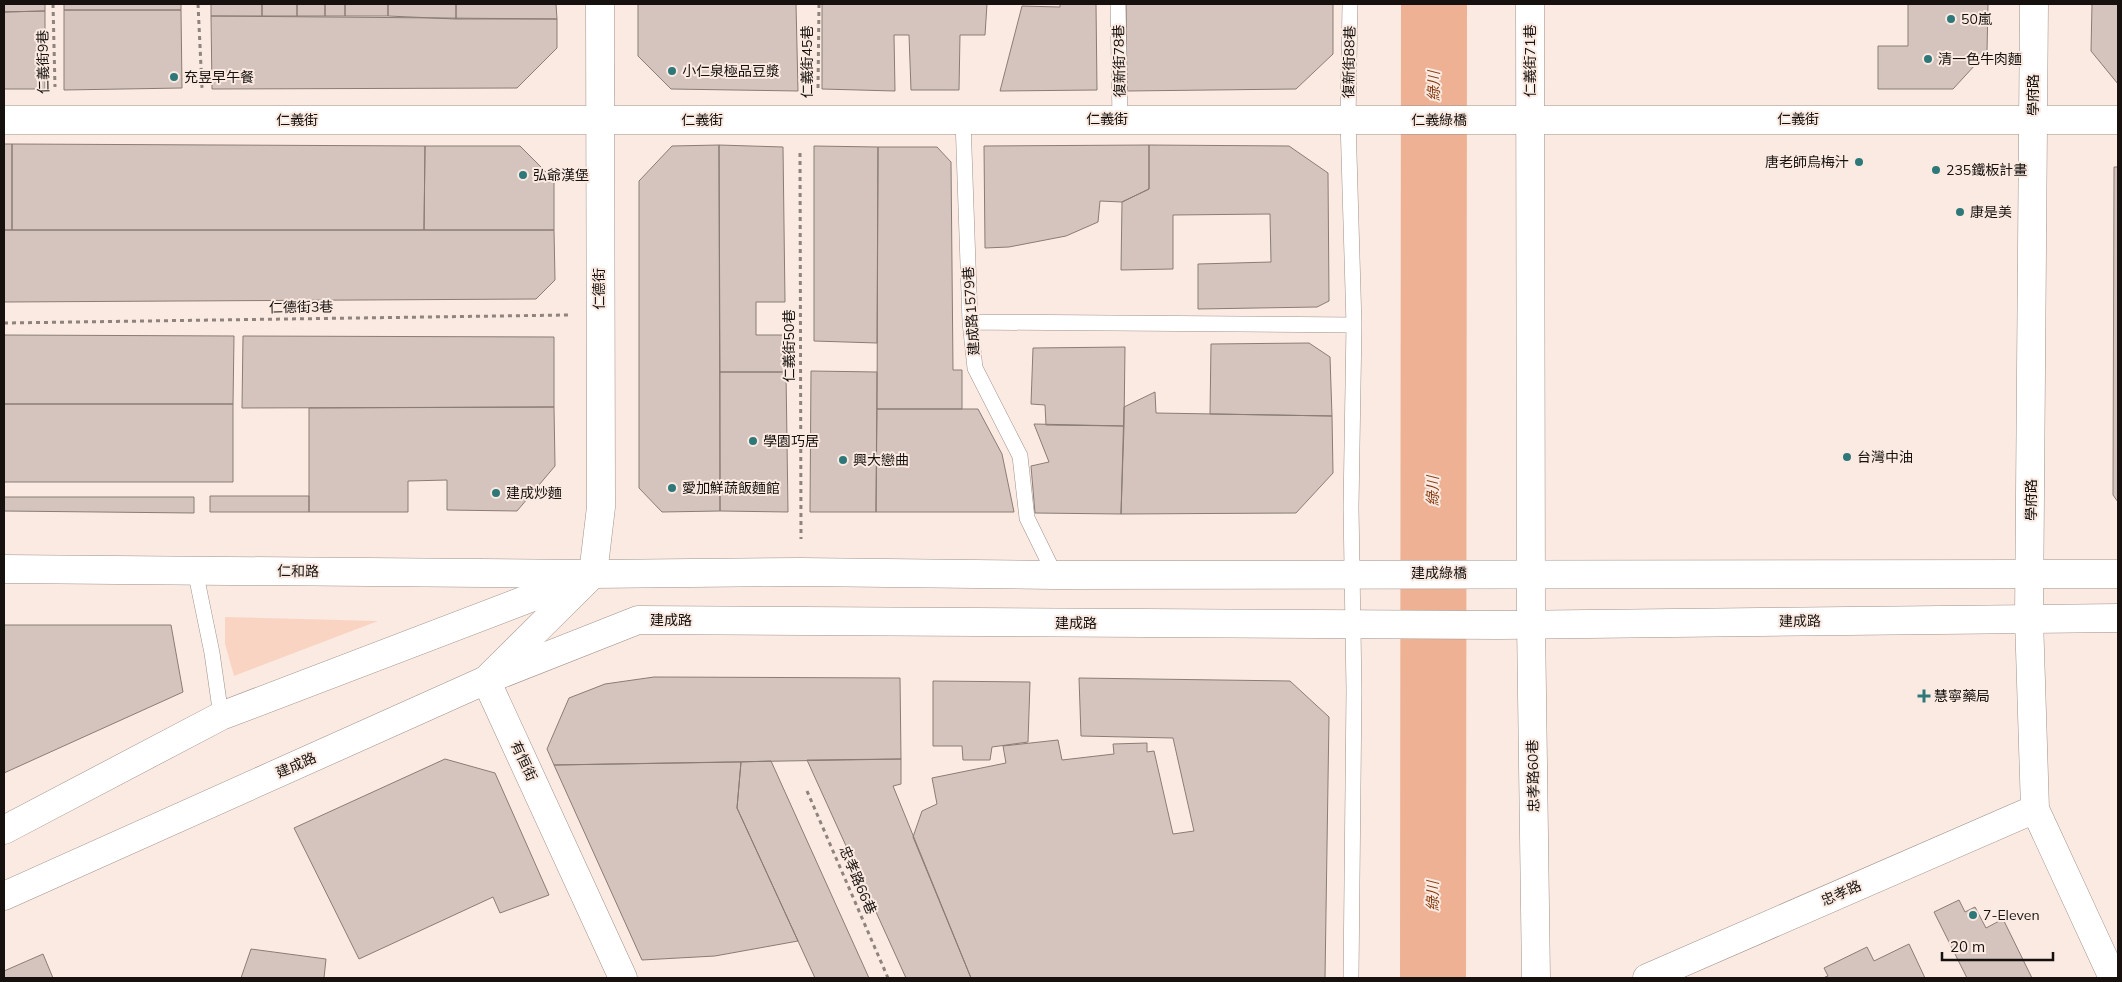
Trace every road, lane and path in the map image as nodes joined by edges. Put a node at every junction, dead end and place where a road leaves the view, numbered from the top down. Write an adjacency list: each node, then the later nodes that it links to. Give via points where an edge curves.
1 (53, 4): 12 (path, 仁義街9巷)
2 (198, 4): 13 (path)
3 (600, 4): 14 (street, 仁德街)
4 (819, 4): 15 (path, 仁義街45巷)
5 (1118, 4): 9 (lane, 復新街78巷)
6 (1350, 4): 17 (lane, 復新街88巷)
7 (1530, 4): 10 (street, 仁義街71巷)
8 (2034, 4): 20 (street, 學府路)
9 (1120, 118): 16 (street, 仁義街); 17 (street, 仁義街)
10 (1530, 118): 19 (street, 仁義街); 20 (street, 仁義街); 29 (street, 仁義街71巷)
11 (4, 120): 12 (street, 仁義街)
12 (55, 120): 13 (street, 仁義街)
13 (203, 120): 14 (street, 仁義街)
14 (600, 120): 15 (street, 仁義街); 22 (street, 仁德街)
15 (809, 120): 16 (street, 仁義街); 28 (path, 仁義街50巷, via 798,220)
16 (963, 120): 23 (lane, 建成路1579巷)
17 (1348, 120): 18 (street, 仁義街); 25 (lane, 復新街88巷)
18 (1399, 120): 19 (street, 仁義綠橋)
19 (1478, 120)
20 (2033, 120): 21 (street, 仁義街); 32 (street, 學府路)
21 (2118, 120)
22 (599, 315): 24 (path, 仁德街3巷); 30 (street, 仁德街, via 601,507)
23 (970, 322): 25 (lane); 34 (lane, 建成路1579巷, via 975,368 1020,456 1027,518)
24 (4, 323)
25 (1354, 325): 31 (lane, 復新街88巷)
26 (4, 570): 27 (street, 仁和路)
27 (195, 570): 30 (street, 仁和路); 40 (lane)
28 (801, 572): 30 (street); 34 (street)
29 (1531, 573): 31 (street, 建成綠橋); 32 (street); 37 (street, 忠孝路60巷)
30 (593, 574): 39 (street); 40 (street)
31 (1352, 574): 34 (street); 38 (lane, 復新街88巷)
32 (2030, 574): 33 (street); 35 (street, 學府路)
33 (2118, 574)
34 (1055, 575)
35 (2029, 618): 36 (street, 建成路); 37 (street, 建成路); 42 (street, 學府路)
36 (2118, 618)
37 (1531, 623): 38 (street, 建成路); 48 (street, 忠孝路60巷)
38 (1352, 625): 39 (street, 建成路, via 638,620); 47 (lane)
39 (486, 680): 44 (street, 建成路); 45 (street, 有恒街)
40 (221, 716): 43 (street)
41 (808, 791): 46 (path, 忠孝路66巷)
42 (2035, 808): 49 (street, 忠孝路); 50 (street, 學府路)
43 (4, 830)
44 (4, 896)
45 (623, 978)
46 (888, 978)
47 (1351, 978)
48 (1536, 978)
49 (1647, 978)
50 (2113, 978)

